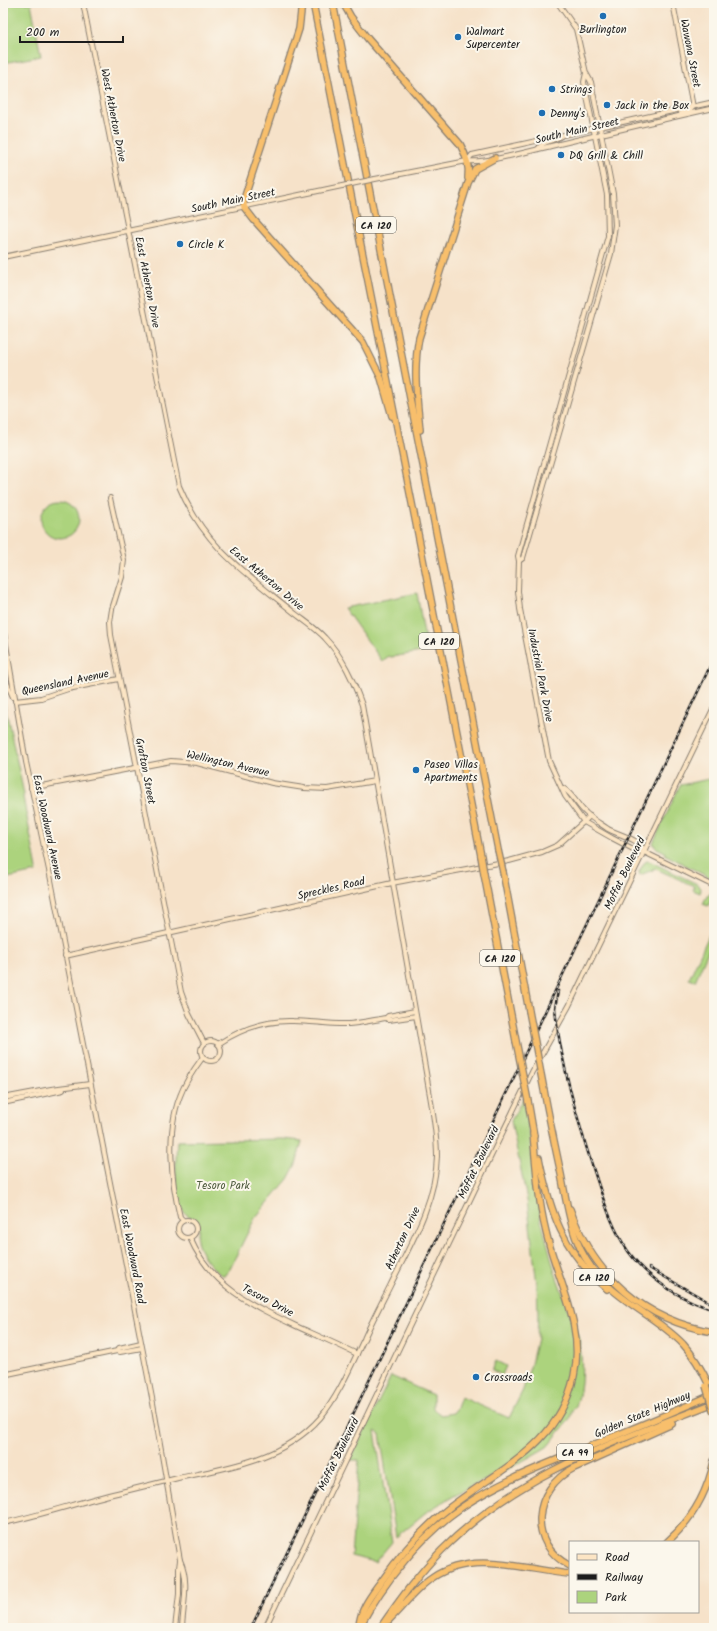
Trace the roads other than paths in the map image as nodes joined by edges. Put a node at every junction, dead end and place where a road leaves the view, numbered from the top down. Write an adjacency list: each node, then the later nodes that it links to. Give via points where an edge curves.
1 (83, 3): 25 (street, West Atherton Drive)
2 (302, 3): 24 (highway, via 296,37 244,198)
3 (313, 3): 31 (highway, CA 120)
4 (333, 3): 32 (highway, CA 120)
5 (343, 3): 22 (highway, via 365,35 460,144)
6 (558, 3): 8 (street, via 576,29)
7 (673, 3): 10 (street, Wawona Street)
8 (586, 73): 13 (street, Industrial Park Drive, via 591,82); 14 (street, Industrial Park Drive, via 584,82)
9 (714, 102): 10 (street, South Main Street)
10 (693, 107): 12 (street); 13 (street, South Main Street)
11 (714, 108): 12 (street, South Main Street)
12 (674, 117): 16 (street, South Main Street)
13 (600, 127): 14 (street, South Main Street); 16 (street, Industrial Park Drive)
14 (594, 128): 15 (street, South Main Street); 17 (street, Industrial Park Drive)
15 (563, 134): 18 (street, South Main Street); 19 (street, via 540,145)
16 (602, 134): 17 (street, South Main Street); 28 (street, Industrial Park Drive, via 613,194 615,225 613,245)
17 (595, 135): 19 (street, South Main Street); 27 (street, Industrial Park Drive, via 607,195 609,225 607,244)
18 (509, 147): 20 (street); 22 (street, South Main Street, via 472,155)
19 (538, 149): 20 (street, South Main Street)
20 (511, 154): 21 (street, South Main Street)
21 (495, 158): 22 (street, South Main Street); 23 (highway, via 475,169)
22 (467, 161): 23 (highway); 24 (street, South Main Street, bridge)
23 (468, 183): 32 (highway, via 418,338 415,387)
24 (244, 207): 25 (street, South Main Street); 31 (highway, via 363,342 376,366 390,412)
25 (128, 231): 26 (street, South Main Street); 41 (street, East Atherton Drive, via 179,486 187,505 205,533 227,559 325,638 339,655 353,680 362,704)
26 (3, 258)
27 (588, 308): 28 (street); 29 (street, Industrial Park Drive)
28 (595, 310): 30 (street, Industrial Park Drive)
29 (580, 337): 30 (street); 34 (street, Industrial Park Drive, via 518,556)
30 (586, 339): 34 (street, Industrial Park Drive, via 524,558)
31 (397, 425): 59 (highway, CA 120, bridge)
32 (420, 447): 60 (highway, CA 120, bridge)
33 (110, 498): 37 (street, Grafton Street, via 124,560 110,622)
34 (519, 561): 43 (street, Industrial Park Drive, via 519,603 538,707 549,761)
35 (3, 627): 38 (street, East Woodward Avenue)
36 (3, 666): 38 (street, East Woodward Avenue)
37 (119, 679): 38 (street, Queensland Avenue); 40 (street, Grafton Street)
38 (15, 702): 42 (street, East Woodward Avenue)
39 (714, 707): 46 (street, Moffat Boulevard)
40 (136, 768): 41 (street, Wellington Avenue, via 160,762 187,762 272,783 304,788 327,788); 42 (street, Wellington Avenue); 49 (street, Grafton Street)
41 (375, 780): 47 (street, East Atherton Drive)
42 (31, 788): 50 (street, East Woodward Avenue)
43 (562, 788): 44 (street, Industrial Park Drive, via 569,792); 45 (street, Industrial Park Drive, via 571,806)
44 (590, 816): 45 (street, Spreckles Road); 46 (street, Industrial Park Drive, via 609,830 640,844)
45 (584, 822): 46 (street, Industrial Park Drive); 47 (street, Spreckles Road, via 558,845 542,852 495,864)
46 (644, 852): 48 (street); 83 (street, Moffat Boulevard, via 569,1006 532,1072 478,1181)
47 (392, 883): 49 (street, Spreckles Road); 51 (street, Atherton Drive)
48 (714, 886)
49 (170, 934): 50 (street, Spreckles Road); 52 (street, Grafton Street, via 184,1002)
50 (65, 956): 55 (street, East Woodward Road)
51 (416, 1014): 53 (street, via 388,1016 349,1024 277,1021 247,1028); 65 (street, Atherton Drive, via 437,1144 435,1173 427,1207)
52 (204, 1043): 53 (street, via 211,1041); 54 (street, via 201,1050)
53 (218, 1044): 54 (street, via 220,1051 217,1058 210,1060)
54 (204, 1057): 61 (street, via 191,1074 180,1096 174,1119 174,1188 180,1217)
55 (90, 1084): 56 (street); 64 (street, East Woodward Road)
56 (72, 1088): 57 (street, via 51,1089); 58 (street)
57 (3, 1098)
58 (3, 1103)
59 (533, 1133): 67 (highway, CA 120, via 551,1207 574,1254 612,1294 674,1340 693,1362); 80 (highway, via 546,1232 572,1312 576,1333 576,1360 570,1392 553,1425 534,1446 448,1509 409,1547 374,1592 360,1616)
60 (564, 1192): 63 (highway, CA 120, via 575,1224 589,1251 614,1282 657,1314 686,1326); 67 (highway, via 574,1238 594,1270 611,1288 683,1344 695,1359)
61 (183, 1220): 62 (street, via 179,1224 178,1232 183,1238); 62 (street, via 189,1220 196,1225 196,1231)
62 (190, 1238): 65 (street, Tesoro Drive, via 207,1267 220,1281 245,1300)
63 (714, 1332)
64 (141, 1346): 66 (street, via 119,1348 117,1351); 73 (street, East Woodward Road)
65 (357, 1354): 73 (street, Atherton Drive, via 338,1392 319,1419 292,1441 260,1458)
66 (3, 1376)
67 (707, 1386): 69 (highway); 70 (highway, CA 120, bridge)
68 (714, 1394): 80 (highway, Golden State Highway / CA 99, via 535,1469 490,1490 461,1508 405,1560)
69 (712, 1403): 78 (highway, via 697,1414 562,1474 551,1485 542,1504 541,1530 551,1551); 84 (highway, Golden State Highway / CA 99, via 586,1454 515,1491 469,1525 428,1565)
70 (714, 1413)
71 (714, 1461): 75 (highway, via 706,1488 695,1510)
72 (714, 1474): 76 (highway, via 700,1507 689,1524)
73 (167, 1481): 74 (street, Atherton Drive); 77 (street, East Woodward Road)
74 (3, 1523)
75 (668, 1541)
76 (672, 1541)
77 (180, 1560): 81 (street, East Woodward Road); 82 (street, East Woodward Road, via 186,1581)
78 (569, 1565)
79 (569, 1574): 84 (highway, via 481,1563 464,1565 444,1571 422,1586)
80 (359, 1627)
81 (175, 1628)
82 (182, 1628)
83 (265, 1628)
84 (380, 1628)

